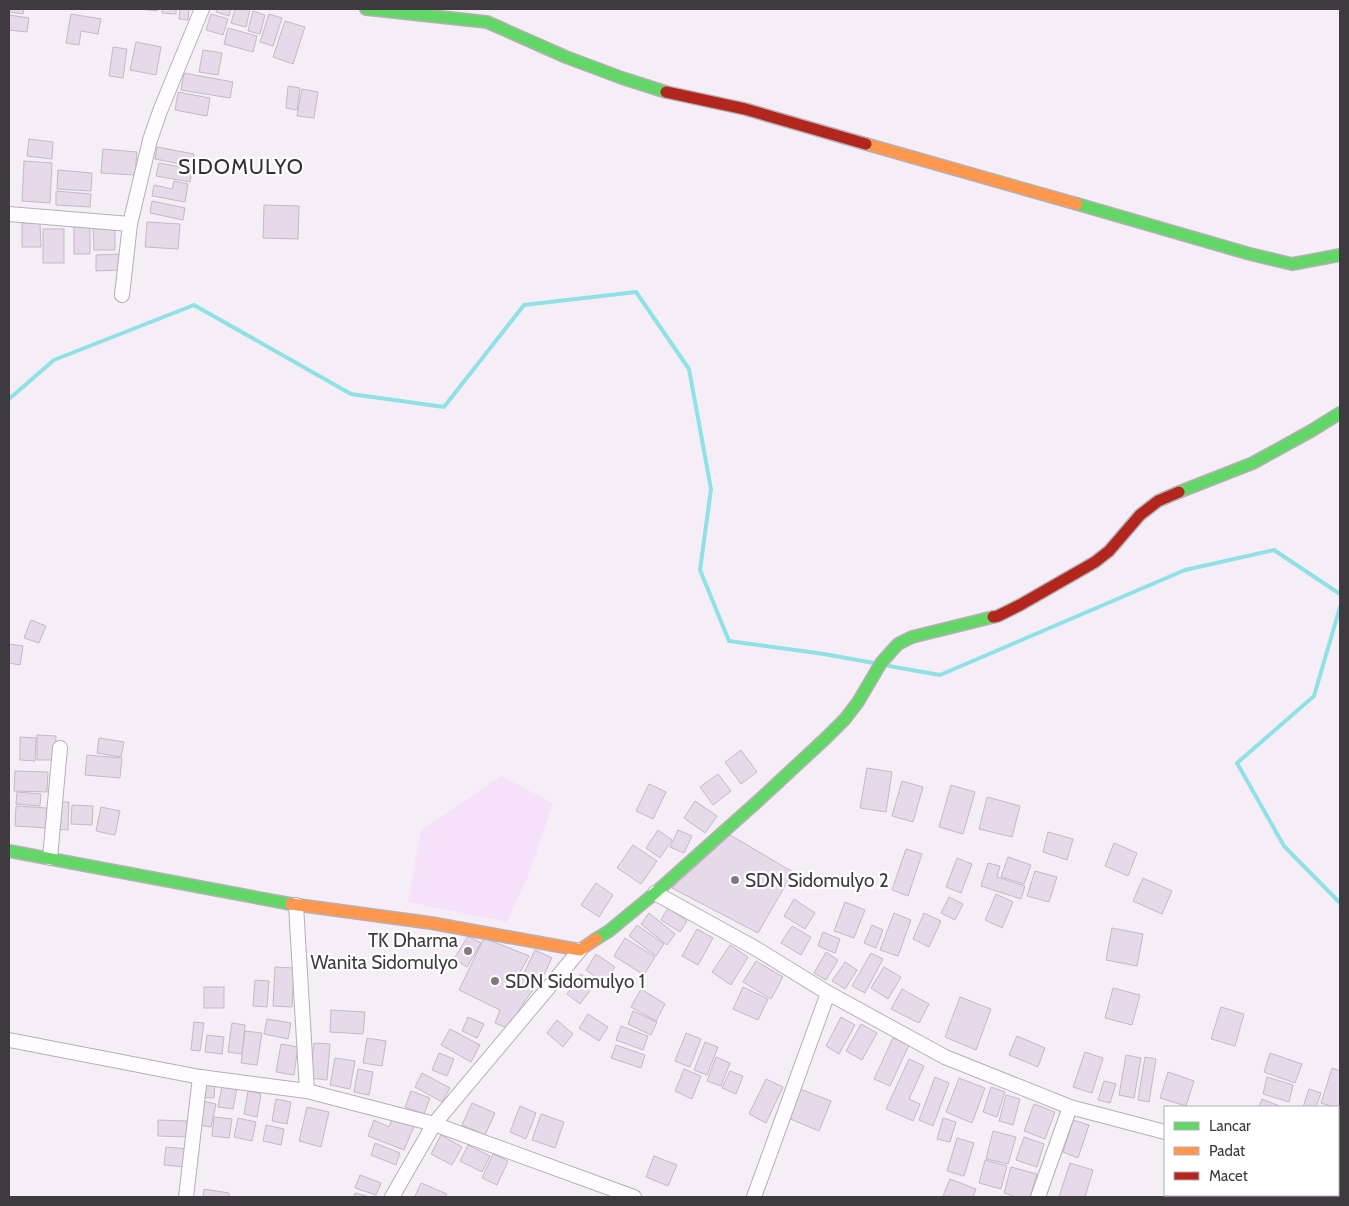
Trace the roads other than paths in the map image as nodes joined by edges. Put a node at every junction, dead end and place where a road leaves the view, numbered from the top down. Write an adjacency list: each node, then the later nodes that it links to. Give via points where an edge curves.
1 (202, 9): 4 (street, via 155,125)
2 (366, 9): 5 (street, via 488,22 566,57 671,93 745,109 1250,254 1292,264)
3 (9, 214): 4 (street)
4 (130, 224): 6 (street)
5 (1340, 254)
6 (122, 295)
7 (1340, 413): 11 (street, via 1253,463 1158,501 1140,515 1096,562 1020,605 998,616 912,637 898,644 881,663 845,719)
8 (60, 748): 10 (street)
9 (9, 851): 10 (street)
10 (50, 858): 12 (street)
11 (655, 893): 13 (street); 14 (street)
12 (296, 904): 13 (street, via 431,923); 17 (street)
13 (580, 950): 19 (street)
14 (828, 992): 18 (street, via 945,1057); 24 (street)
15 (9, 1040): 16 (street)
16 (200, 1077): 17 (street); 21 (street)
17 (307, 1091): 19 (street)
18 (1070, 1107): 20 (street); 25 (street)
19 (434, 1124): 22 (street); 23 (street)
20 (1164, 1132)
21 (186, 1197)
22 (392, 1197)
23 (634, 1197)
24 (754, 1197)
25 (1038, 1197)

